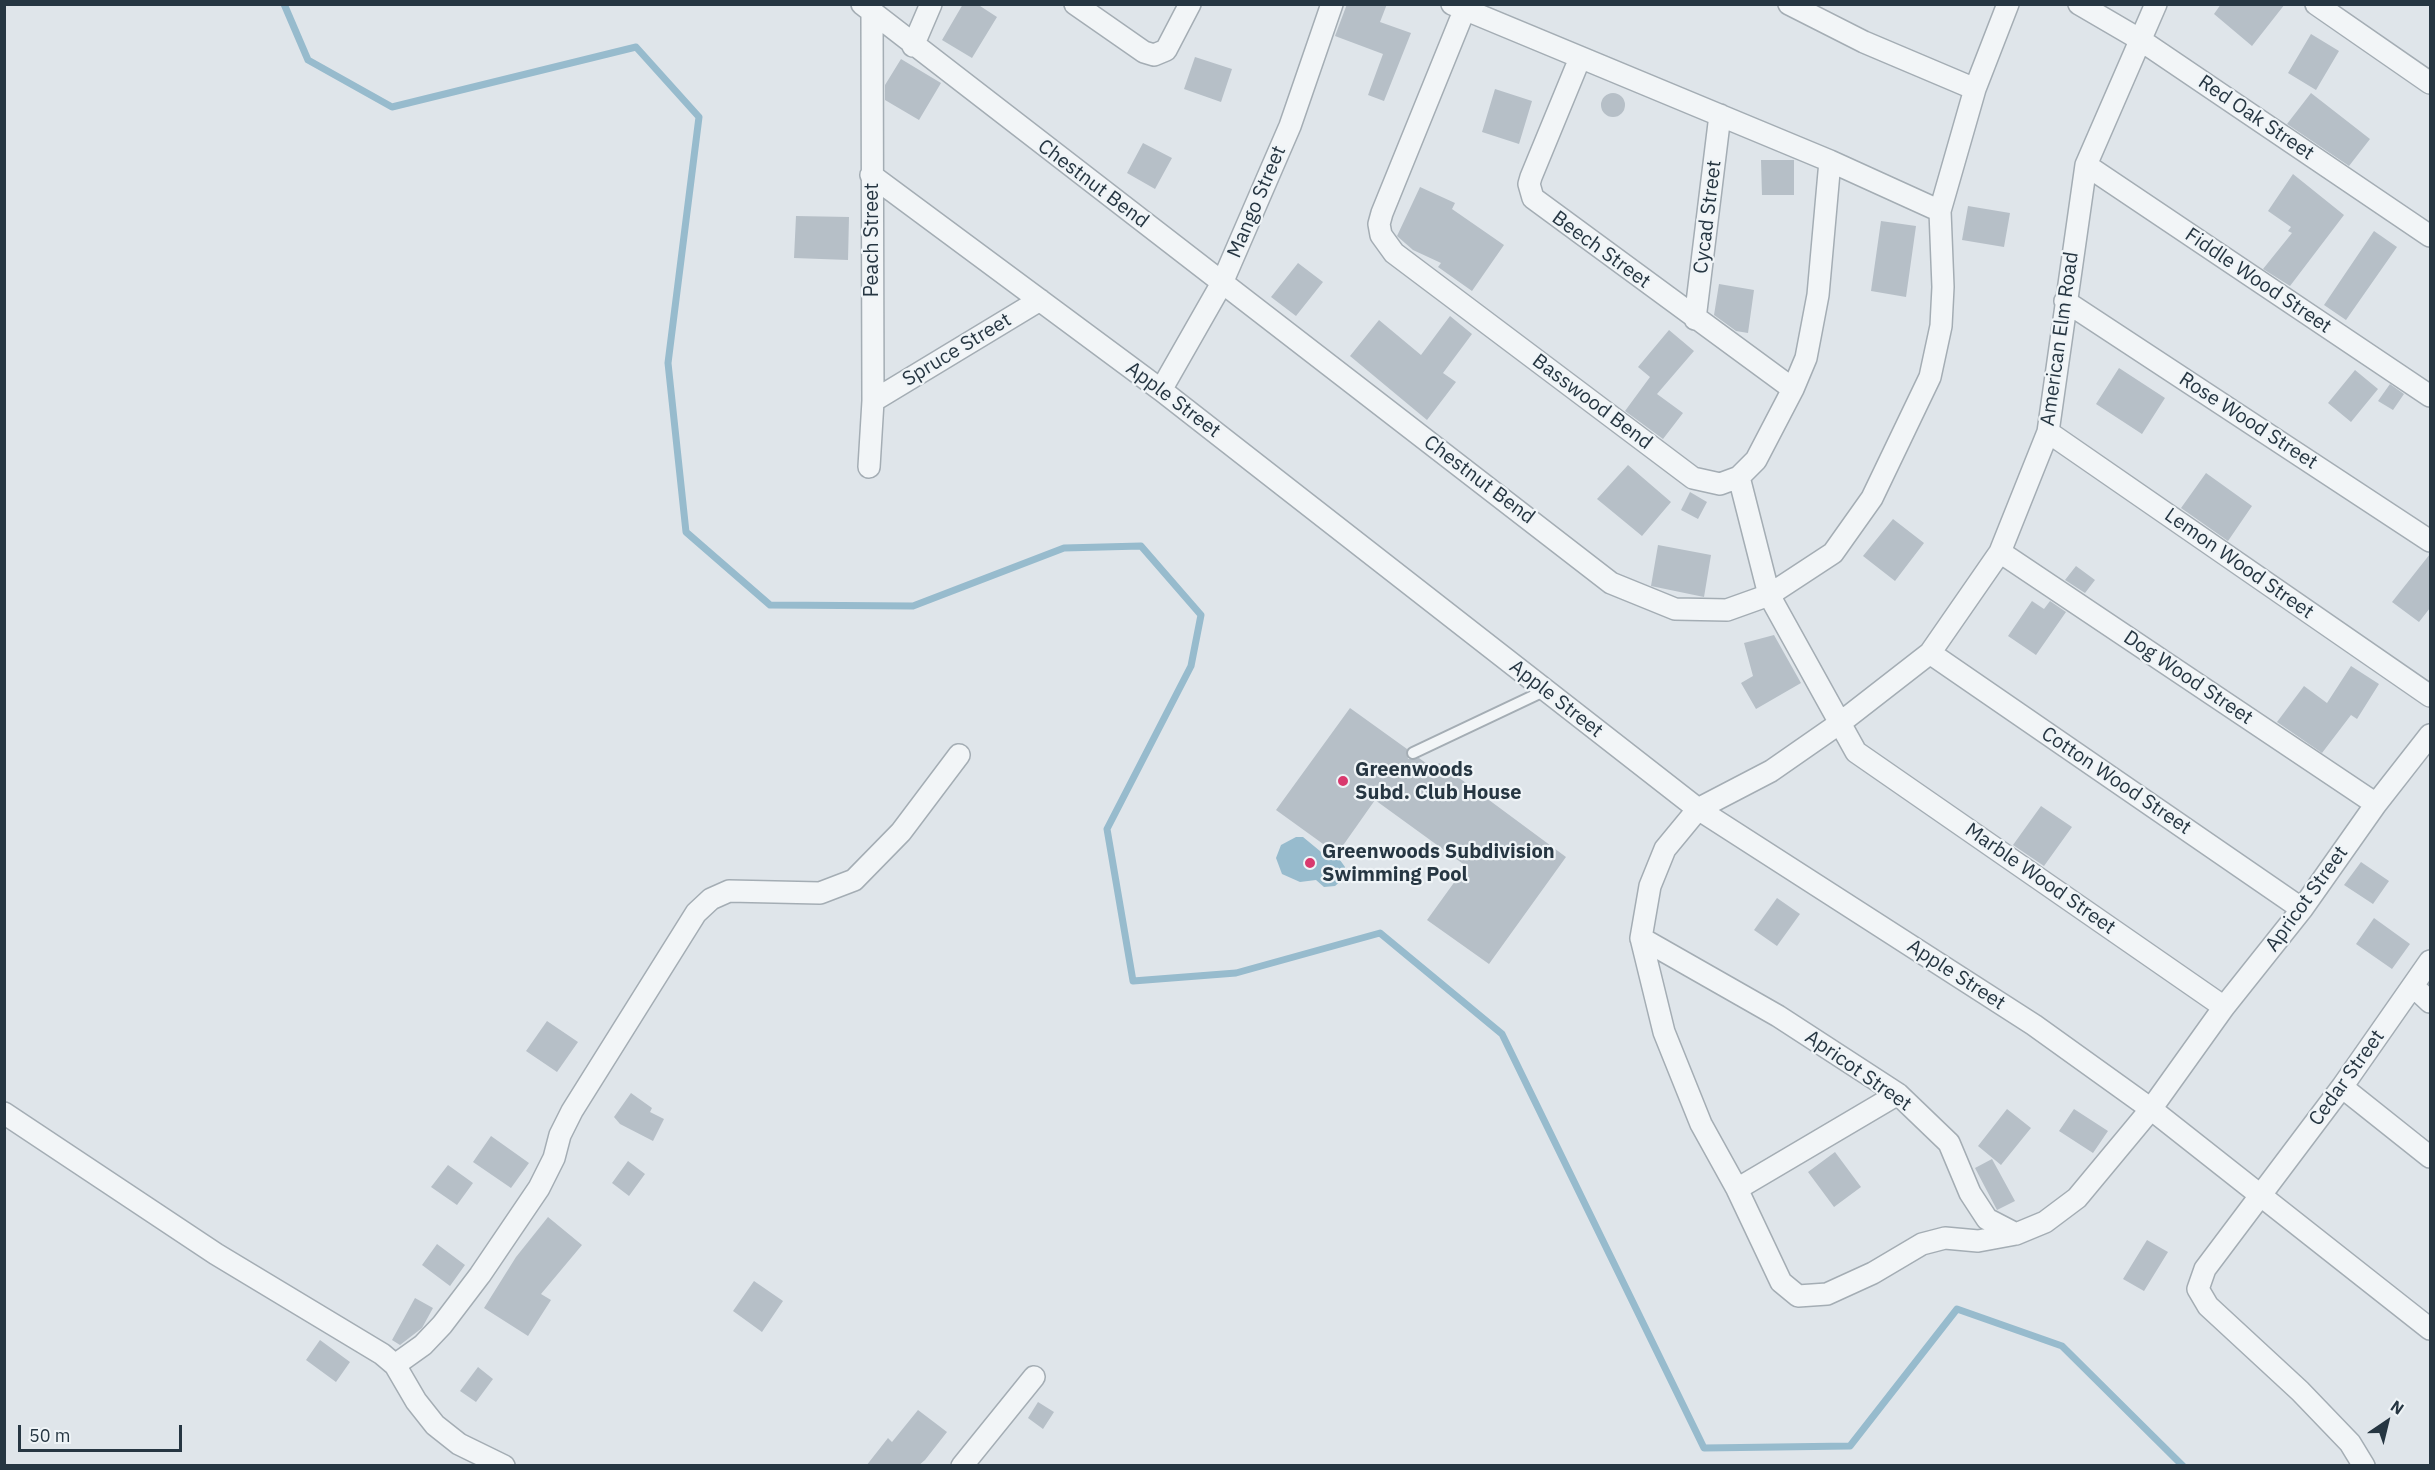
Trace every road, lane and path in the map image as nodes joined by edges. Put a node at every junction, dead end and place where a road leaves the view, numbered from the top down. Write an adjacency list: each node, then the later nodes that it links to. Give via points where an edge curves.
1 (931, 4): 13 (street)
2 (1076, 4): 3 (street, via 1154,55 1162,54)
3 (1190, 4)
4 (1332, 4): 23 (street, Mango Street, via 1290,126)
5 (1789, 4): 16 (street, via 1864,42)
6 (2008, 4): 16 (street, Chestnut Bend)
7 (2079, 4): 12 (street, Red Oak Street)
8 (2156, 4): 12 (street, American Elm Road)
9 (2316, 4): 15 (street)
10 (1458, 8): 14 (street); 33 (street, Basswood Bend, via 1379,224 1385,245 1693,478 1720,484)
11 (867, 9): 13 (street, Chestnut Bend); 20 (street, Peach Street)
12 (2139, 39): 19 (street, American Elm Road); 22 (street, Red Oak Street)
13 (913, 46): 23 (street, Chestnut Bend)
14 (1580, 58): 17 (street); 26 (street, Beech Street, via 1531,177 1533,198)
15 (2430, 84)
16 (1975, 89): 21 (street, Chestnut Bend)
17 (1720, 115): 18 (street); 26 (street, Cycad Street)
18 (1830, 161): 21 (street); 27 (street, via 1818,295 1806,358)
19 (2086, 165): 25 (street, American Elm Road); 29 (street, Fiddle Wood Street)
20 (871, 175): 24 (street, Apple Street); 30 (street, Peach Street)
21 (1940, 211): 36 (street, Chestnut Bend, via 1941,326 1930,376 1872,498 1833,553)
22 (2430, 236)
23 (1222, 283): 28 (street, Mango Street); 36 (street, Chestnut Bend, via 1611,583 1675,609 1727,610)
24 (1040, 300): 28 (street, Apple Street); 30 (street, Spruce Street)
25 (2065, 301): 31 (street, American Elm Road); 34 (street, Rose Wood Street)
26 (1695, 319): 27 (street, Beech Street)
27 (1793, 389): 33 (street, via 1756,460)
28 (1161, 390): 38 (street, Apple Street)
29 (2430, 396)
30 (873, 401): 32 (street, Peach Street)
31 (2048, 432): 35 (street, American Elm Road); 39 (street, Lemon Wood Street)
32 (869, 467)
33 (1739, 477): 36 (street)
34 (2430, 541)
35 (2000, 552): 37 (street, American Elm Road); 44 (street, Dog Wood Street)
36 (1769, 595): 40 (street)
37 (1930, 653): 40 (street, American Elm Road); 46 (street, Cotton Wood Street)
38 (1546, 690): 42 (lane); 45 (street, Apple Street)
39 (2430, 696)
40 (1840, 723): 45 (street, via 1770,771); 51 (street, Marble Wood Street, via 1856,752)
41 (2430, 735): 44 (street, Apricot Street)
42 (1413, 753)
43 (959, 755): 61 (street, via 901,832 854,880 820,893 729,891 711,899 696,914 572,1110 554,1158 526,1207 442,1325 423,1346)
44 (2376, 804): 46 (street, Apricot Street)
45 (1698, 809): 47 (street, via 1665,849 1650,886); 54 (street, Apple Street, via 2034,1025)
46 (2302, 909): 51 (street, Apricot Street)
47 (1641, 938): 53 (street, Apricot Street, via 1778,1016); 57 (street, via 1664,1032 1701,1124)
48 (2430, 961): 49 (street, Cedar Street)
49 (2413, 986): 50 (street); 52 (street, Cedar Street)
50 (2430, 1002)
51 (2224, 1007): 54 (street, Apricot Street)
52 (2342, 1087): 56 (street); 58 (street, Cedar Street)
53 (1898, 1094): 57 (street); 59 (street, Apricot Street, via 1949,1143 1987,1219)
54 (2151, 1109): 58 (street, Apple Street); 59 (street, Apricot Street, via 2077,1198 2045,1222)
55 (4, 1113): 61 (street, via 216,1254 369,1345)
56 (2430, 1158)
57 (1737, 1189): 59 (street, via 1780,1282 1798,1296 1827,1294 1922,1244 1945,1238 1978,1241)
58 (2261, 1194): 60 (street, Apple Street); 65 (street, Cedar Street, via 2205,1269 2198,1289 2208,1306 2350,1443)
59 (2016, 1234)
60 (2430, 1329)
61 (394, 1365): 63 (street, via 435,1425 459,1444)
62 (1034, 1377): 64 (street)
63 (504, 1466)
64 (962, 1466)
65 (2364, 1466)

